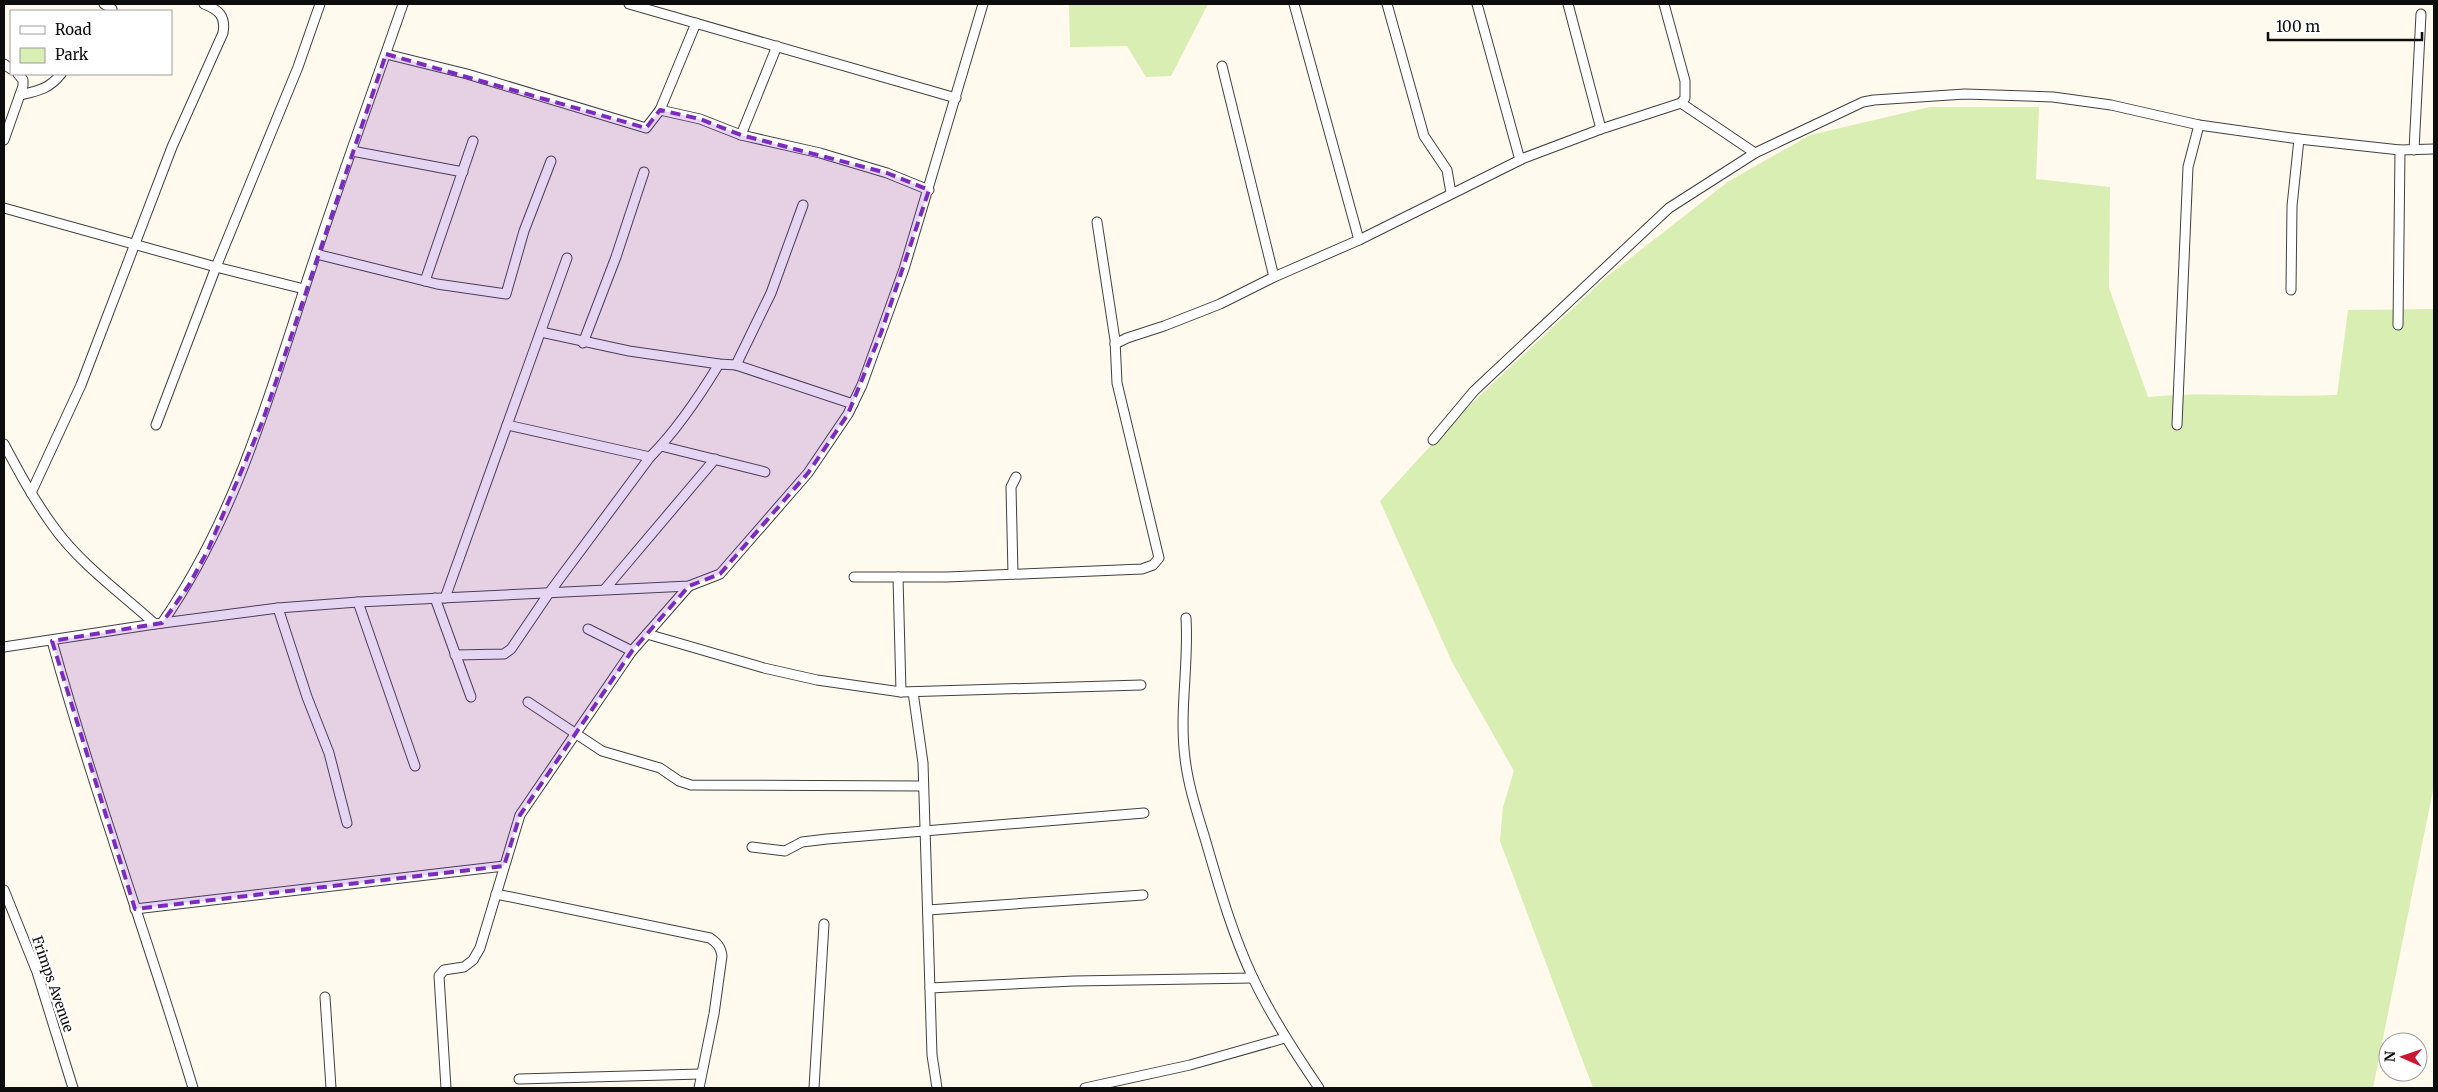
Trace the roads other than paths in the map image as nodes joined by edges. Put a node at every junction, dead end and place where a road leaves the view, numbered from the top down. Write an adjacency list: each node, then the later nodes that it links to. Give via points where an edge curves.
1 (104, 4): 12 (street)
2 (204, 4): 47 (street, via 222,15 223,33 172,147)
3 (320, 4): 50 (street, via 298,67)
4 (403, 4): 16 (street)
5 (629, 4): 14 (street)
6 (983, 4): 21 (street)
7 (1294, 4): 46 (street)
8 (1387, 4): 42 (street, via 1424,136 1447,170)
9 (1477, 4): 37 (street)
10 (1568, 4): 27 (street)
11 (1664, 4): 22 (street, via 1685,81 1685,98)
12 (113, 8)
13 (2422, 14): 34 (street)
14 (696, 23): 15 (street); 23 (street)
15 (777, 46): 21 (street); 28 (street)
16 (386, 54): 23 (street, via 467,74 646,128); 35 (street)
17 (1222, 66): 51 (street)
18 (19, 75): 20 (street, via 23,80)
19 (60, 75): 20 (street, via 44,90)
20 (20, 95): 25 (street)
21 (956, 98): 41 (street)
22 (1681, 103): 27 (street); 36 (street)
23 (660, 110): 28 (street, via 700,119)
24 (4, 111): 25 (street)
25 (13, 114): 30 (street)
26 (2199, 124): 29 (street); 36 (street, via 2111,105 2053,97 1965,94 1874,100); 64 (street, via 2188,167)
27 (1601, 128): 37 (street)
28 (741, 135): 41 (street, via 830,156)
29 (2299, 139): 33 (street); 54 (street, via 2292,206)
30 (4, 140)
31 (473, 141): 39 (street)
32 (2434, 149): 34 (street)
33 (2400, 150): 34 (street); 55 (street)
34 (2414, 150)
35 (352, 151): 39 (street); 48 (street)
36 (1755, 152): 65 (street, via 1680,199 1661,215 1474,391)
37 (1520, 160): 42 (street)
38 (551, 161): 52 (street, via 524,231 506,294)
39 (463, 172): 52 (street)
40 (644, 172): 57 (street)
41 (929, 190): 61 (street)
42 (1451, 193): 46 (street)
43 (804, 204): 60 (street, via 771,293)
44 (4, 208): 47 (street)
45 (1097, 222): 58 (street)
46 (1359, 240): 51 (street)
47 (136, 245): 50 (street); 72 (street, via 81,385)
48 (316, 254): 52 (street); 53 (street)
49 (567, 258): 56 (street)
50 (216, 267): 53 (street); 62 (street)
51 (1274, 277): 58 (street, via 1220,304)
52 (425, 281)
53 (304, 289): 84 (street, via 263,420 208,550 189,585)
54 (2291, 290)
55 (2398, 325)
56 (541, 332): 57 (street); 63 (street)
57 (583, 343): 59 (street)
58 (1115, 344): 73 (street, via 1117,384 1159,558 1153,565 1142,569)
59 (719, 364): 60 (street); 67 (street)
60 (736, 364): 61 (street)
61 (853, 404): 76 (street, via 808,473 720,574)
62 (156, 425)
63 (508, 425): 68 (street); 80 (street)
64 (2177, 425)
65 (1433, 440)
66 (4, 444): 72 (street)
67 (661, 446): 68 (street); 69 (street)
68 (650, 457): 78 (street)
69 (715, 459): 70 (street); 77 (street)
70 (765, 472)
71 (1016, 477): 73 (street, via 1010,487)
72 (31, 493): 84 (street, via 54,527 94,570)
73 (1013, 574): 75 (street)
74 (854, 577): 75 (street)
75 (898, 577): 92 (street)
76 (688, 586): 77 (street); 86 (street)
77 (605, 589): 78 (street)
78 (549, 593): 80 (street); 90 (street, via 511,649 504,654)
79 (435, 598): 80 (street); 81 (street); 90 (street)
80 (445, 598)
81 (358, 602): 82 (street); 97 (street)
82 (278, 608): 84 (street); 100 (street, via 329,753)
83 (1186, 618): 110 (street, via 1185,759 1217,878)
84 (159, 623): 87 (street)
85 (588, 629): 89 (street)
86 (647, 634): 89 (street); 92 (street, via 799,676)
87 (52, 641): 88 (street); 107 (street)
88 (4, 647)
89 (632, 651): 96 (street)
90 (455, 655): 94 (street)
91 (1141, 685): 93 (street)
92 (901, 692): 93 (street)
93 (913, 692): 98 (street)
94 (471, 697)
95 (528, 702): 96 (street)
96 (576, 734): 98 (street, via 602,751 660,768 691,785); 103 (street, via 520,814)
97 (415, 766)
98 (923, 786): 101 (street)
99 (1144, 813): 101 (street)
100 (347, 823)
101 (924, 832): 102 (street, via 802,842 785,851); 108 (street)
102 (752, 847)
103 (504, 866): 105 (street); 107 (street)
104 (4, 890): 116 (street, Frimps Avenue, via 37,972)
105 (496, 894): 114 (street, via 710,938 717,943 722,956); 119 (street, via 484,939 473,960 464,967 444,970 439,976)
106 (1143, 895): 108 (street)
107 (135, 909): 117 (street)
108 (928, 910): 111 (street)
109 (824, 924): 121 (street)
110 (1253, 978): 111 (street, via 1074,981); 113 (street)
111 (930, 988): 122 (street, via 932,1055)
112 (325, 997): 118 (street)
113 (1285, 1038): 123 (street, via 1190,1065); 124 (street)
114 (701, 1074): 115 (street); 120 (street)
115 (519, 1079)
116 (74, 1088)
117 (193, 1088)
118 (331, 1088)
119 (446, 1088)
120 (699, 1088)
121 (814, 1088)
122 (937, 1088)
123 (1085, 1088)
124 (1319, 1088)

